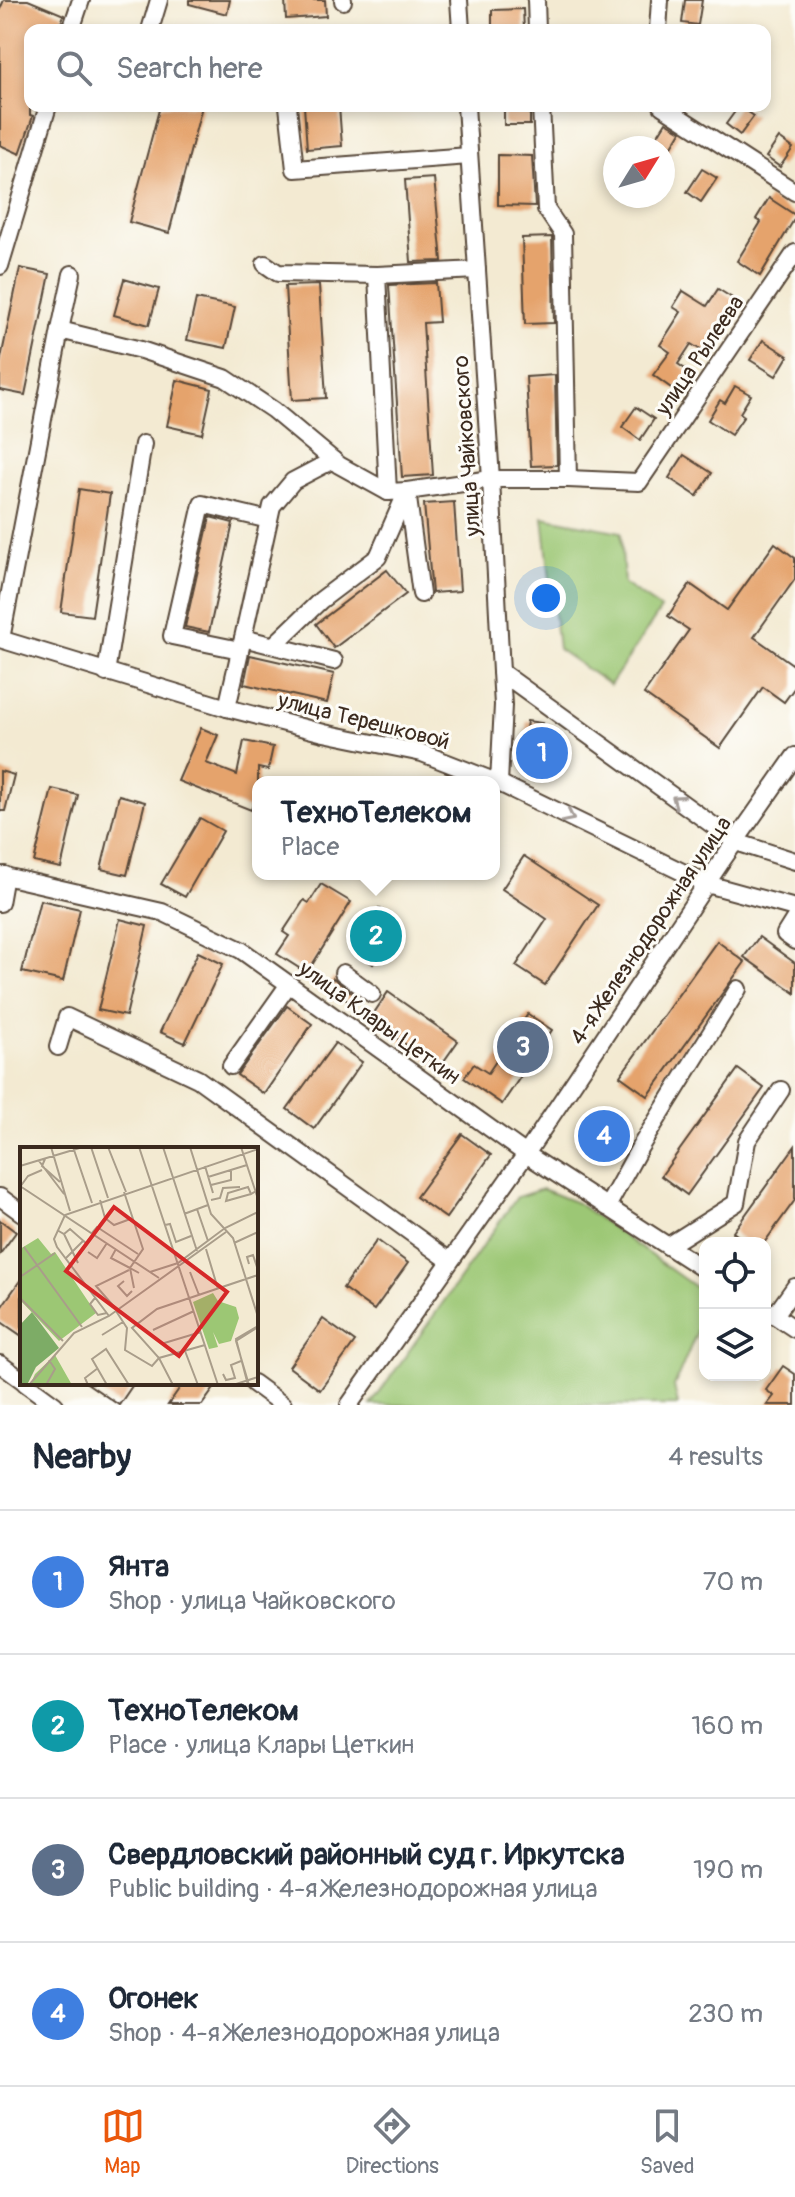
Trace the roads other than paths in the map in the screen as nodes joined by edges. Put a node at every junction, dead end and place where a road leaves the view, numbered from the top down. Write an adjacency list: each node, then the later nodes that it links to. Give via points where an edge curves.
1 (81, 0): 6 (street)
2 (159, 0): 7 (street)
3 (459, 0): 8 (street)
4 (536, 0): 9 (street)
5 (660, 0): 10 (street)
6 (73, 24)
7 (152, 24)
8 (461, 24)
9 (537, 24)
10 (658, 24)
11 (46, 112): 19 (street)
12 (289, 112): 16 (street, via 295,169)
13 (466, 112): 16 (street, улица Чайковского)
14 (541, 112): 28 (street, via 546,209 563,234)
15 (671, 112): 17 (street)
16 (469, 156): 21 (street, улица Чайковского)
17 (795, 192)
18 (795, 253): 28 (street, улица Рылеева, via 639,482)
19 (1, 261)
20 (265, 264): 23 (street, via 278,273)
21 (477, 270): 23 (street); 27 (street, улица Чайковского)
22 (72, 274): 24 (street)
23 (377, 275): 30 (street)
24 (60, 330): 26 (street, via 225,378); 33 (street)
25 (143, 444): 38 (street)
26 (333, 460): 30 (street); 31 (street, via 293,481 272,506)
27 (491, 479): 28 (street); 29 (street); 37 (street, улица Чайковского)
28 (568, 479)
29 (407, 491): 30 (street); 32 (street); 35 (street, via 378,557)
30 (388, 492)
31 (269, 520): 34 (street); 34 (street, via 202,504 172,636)
32 (421, 594)
33 (1, 639): 38 (street, улица Терешковой)
34 (241, 644): 35 (street); 39 (street)
35 (274, 645): 36 (street)
36 (334, 661)
37 (501, 672): 42 (street, улица Чайковского); 44 (street, one-way to 37)
38 (106, 673): 39 (street, улица Терешковой)
39 (227, 708): 41 (street, улица Терешковой, via 422,753)
40 (795, 756): 44 (street, 4-я Железнодорожная улица)
41 (481, 776)
42 (499, 776)
43 (500, 783): 47 (street, улица Терешковой, one-way to 47)
44 (736, 842): 45 (street); 47 (street, 4-я Железнодорожная улица)
45 (795, 861)
46 (2, 875): 48 (street); 53 (street, улица Клары Цеткин, via 162,912 241,950)
47 (707, 884): 49 (street, улица Терешковой); 59 (street, 4-я Железнодорожная улица)
48 (0, 903)
49 (795, 908)
50 (795, 918): 51 (street, via 785,934)
51 (795, 941)
52 (343, 973): 55 (street)
53 (289, 984): 57 (street); 59 (street, улица Клары Цеткин)
54 (738, 989): 61 (street)
55 (372, 994)
56 (58, 1047): 64 (street, via 67,1017 198,1079)
57 (231, 1066)
58 (781, 1090): 63 (street, via 747,1141 736,1203)
59 (526, 1154): 61 (street, улица Клары Цеткин); 64 (street, 4-я Железнодорожная улица)
60 (0, 1197): 62 (street)
61 (607, 1207): 63 (street, улица Клары Цеткин)
62 (20, 1212)
63 (668, 1246): 65 (street, улица Клары Цеткин)
64 (450, 1261): 76 (street, 4-я Железнодорожная улица)
65 (699, 1266)
66 (795, 1287): 67 (street)
67 (771, 1311)
68 (771, 1313): 69 (street)
69 (795, 1329)
70 (0, 1364): 71 (street)
71 (20, 1379)
72 (28, 1385): 74 (street)
73 (256, 1385): 75 (street)
74 (55, 1405)
75 (283, 1405)
76 (349, 1405)

